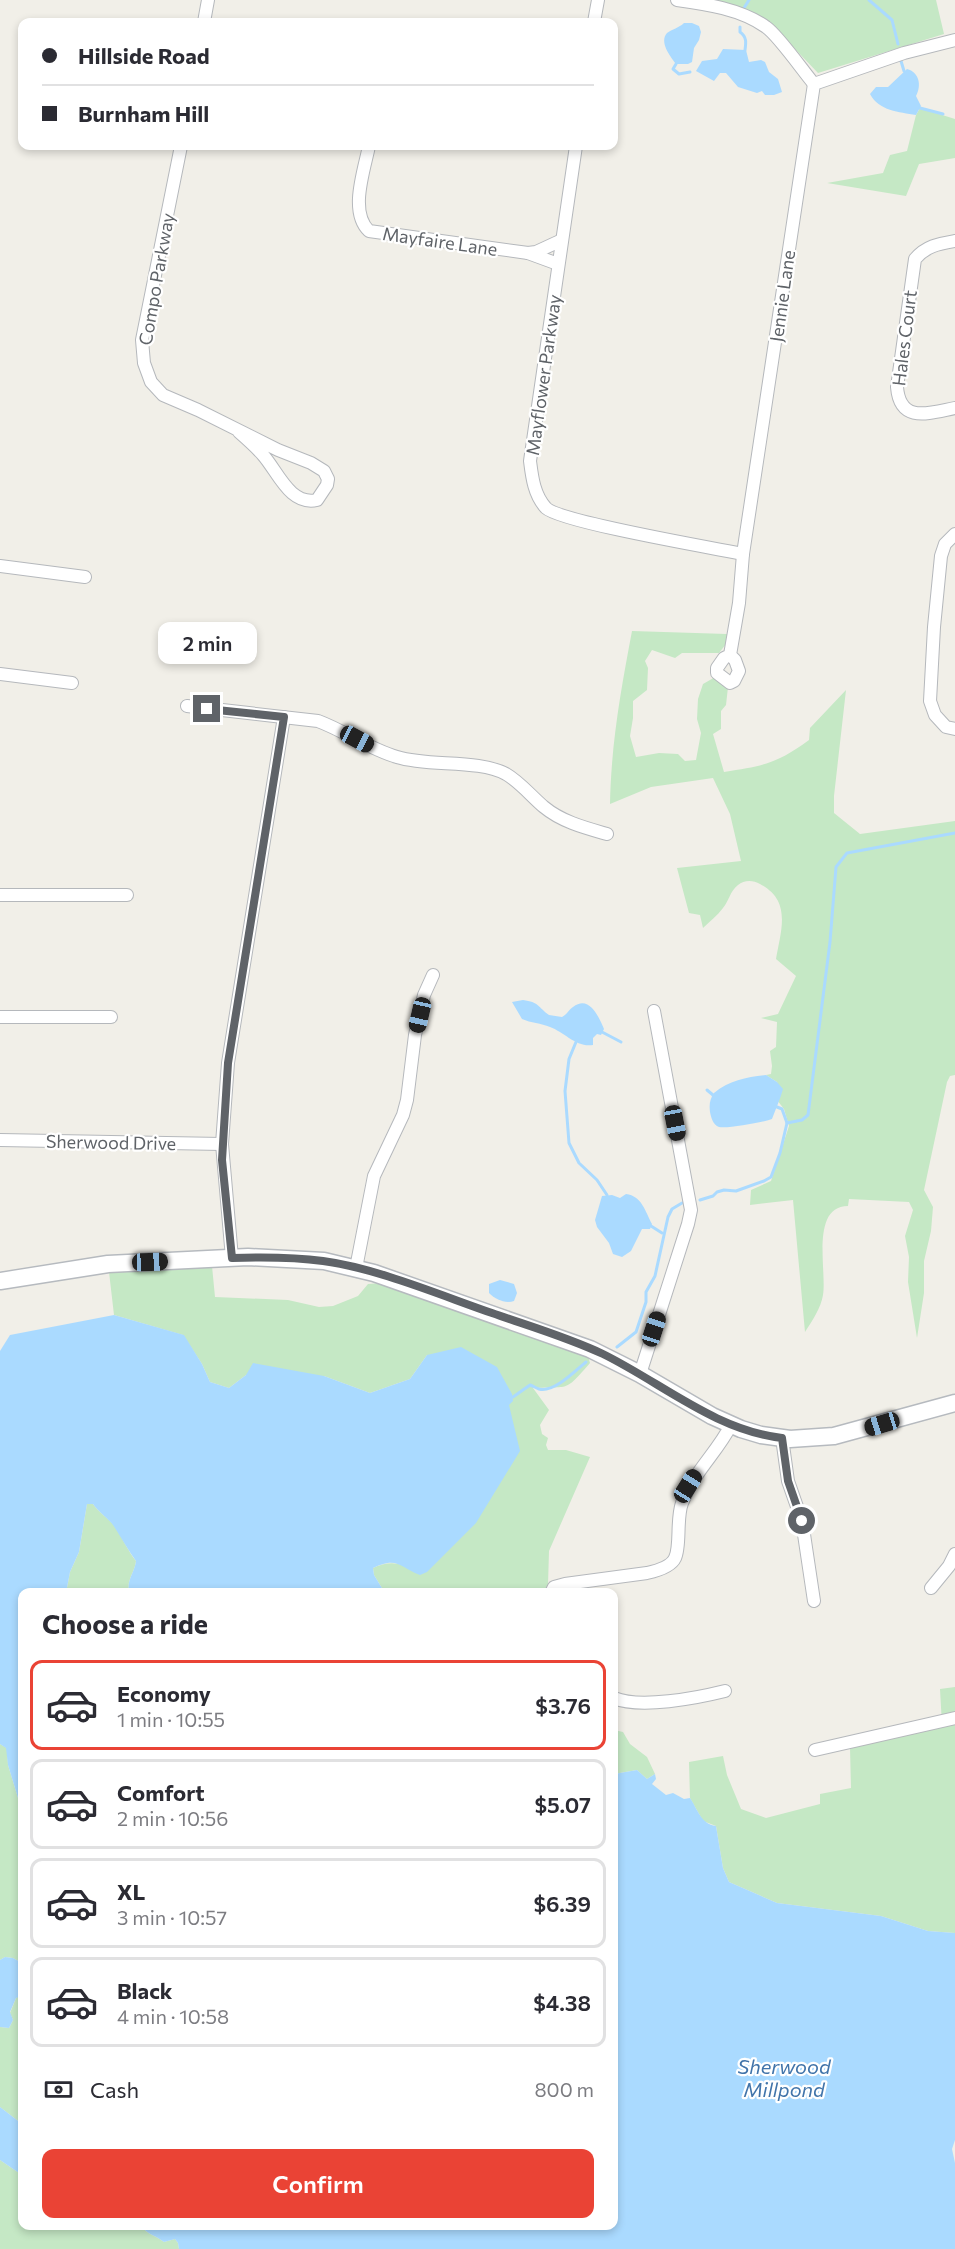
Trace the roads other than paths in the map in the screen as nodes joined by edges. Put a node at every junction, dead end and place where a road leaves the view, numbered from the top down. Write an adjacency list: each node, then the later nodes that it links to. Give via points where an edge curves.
1 (208, 0): 4 (street)
2 (598, 0): 5 (street)
3 (677, 0): 7 (street, via 706,4 767,27)
4 (205, 18)
5 (595, 18)
6 (955, 40): 7 (street)
7 (814, 84): 18 (street, Jennie Lane)
8 (180, 150): 16 (street, Compo Parkway, via 142,340 144,363 151,382 163,395)
9 (368, 150): 13 (street, Mayfaire Lane, via 358,204 359,217 369,231)
10 (575, 150): 11 (street, Mayflower Parkway)
11 (562, 240): 13 (street, Mayfaire Lane); 14 (street, Mayflower Parkway)
12 (955, 241): 15 (street, Hales Court, via 923,250 915,260 897,387 904,409 914,413)
13 (528, 253): 14 (street, Mayfaire Lane)
14 (558, 264): 18 (street, Mayflower Parkway, via 530,461 535,491 547,509 577,520)
15 (955, 408)
16 (239, 432): 16 (street, Compo Parkway, via 324,471 327,485 317,500 298,498 264,455)
17 (955, 534): 26 (street, via 945,544 941,556 930,700 935,715 946,727)
18 (743, 554): 21 (street, Jennie Lane)
19 (0, 566): 20 (street)
20 (85, 577)
21 (730, 655)
22 (0, 674): 23 (street)
23 (72, 683)
24 (187, 706): 25 (street)
25 (284, 717): 27 (street, via 328,725 397,758 506,774 547,810 580,827); 35 (street, via 228,1063)
26 (955, 729)
27 (608, 834)
28 (0, 895): 29 (street)
29 (127, 895)
30 (433, 975): 37 (street, via 415,1035 407,1100 374,1176)
31 (654, 1011): 39 (street, via 691,1210)
32 (0, 1017): 33 (street)
33 (111, 1017)
34 (0, 1140): 35 (street, Sherwood Drive)
35 (222, 1143): 36 (street)
36 (232, 1258): 37 (street, via 287,1257); 38 (street, via 108,1264)
37 (356, 1268): 39 (street, via 573,1342)
38 (0, 1281)
39 (640, 1374): 41 (street)
40 (955, 1403): 42 (street, via 850,1432 818,1438)
41 (731, 1425): 42 (street); 44 (street, via 688,1486 680,1508 676,1554 671,1563 647,1573)
42 (782, 1438): 46 (street, via 788,1481 802,1521)
43 (955, 1554): 45 (street)
44 (554, 1588)
45 (931, 1588)
46 (814, 1601)
47 (725, 1691): 48 (street, via 645,1702)
48 (618, 1699)
49 (955, 1718): 50 (street)
50 (815, 1750)

